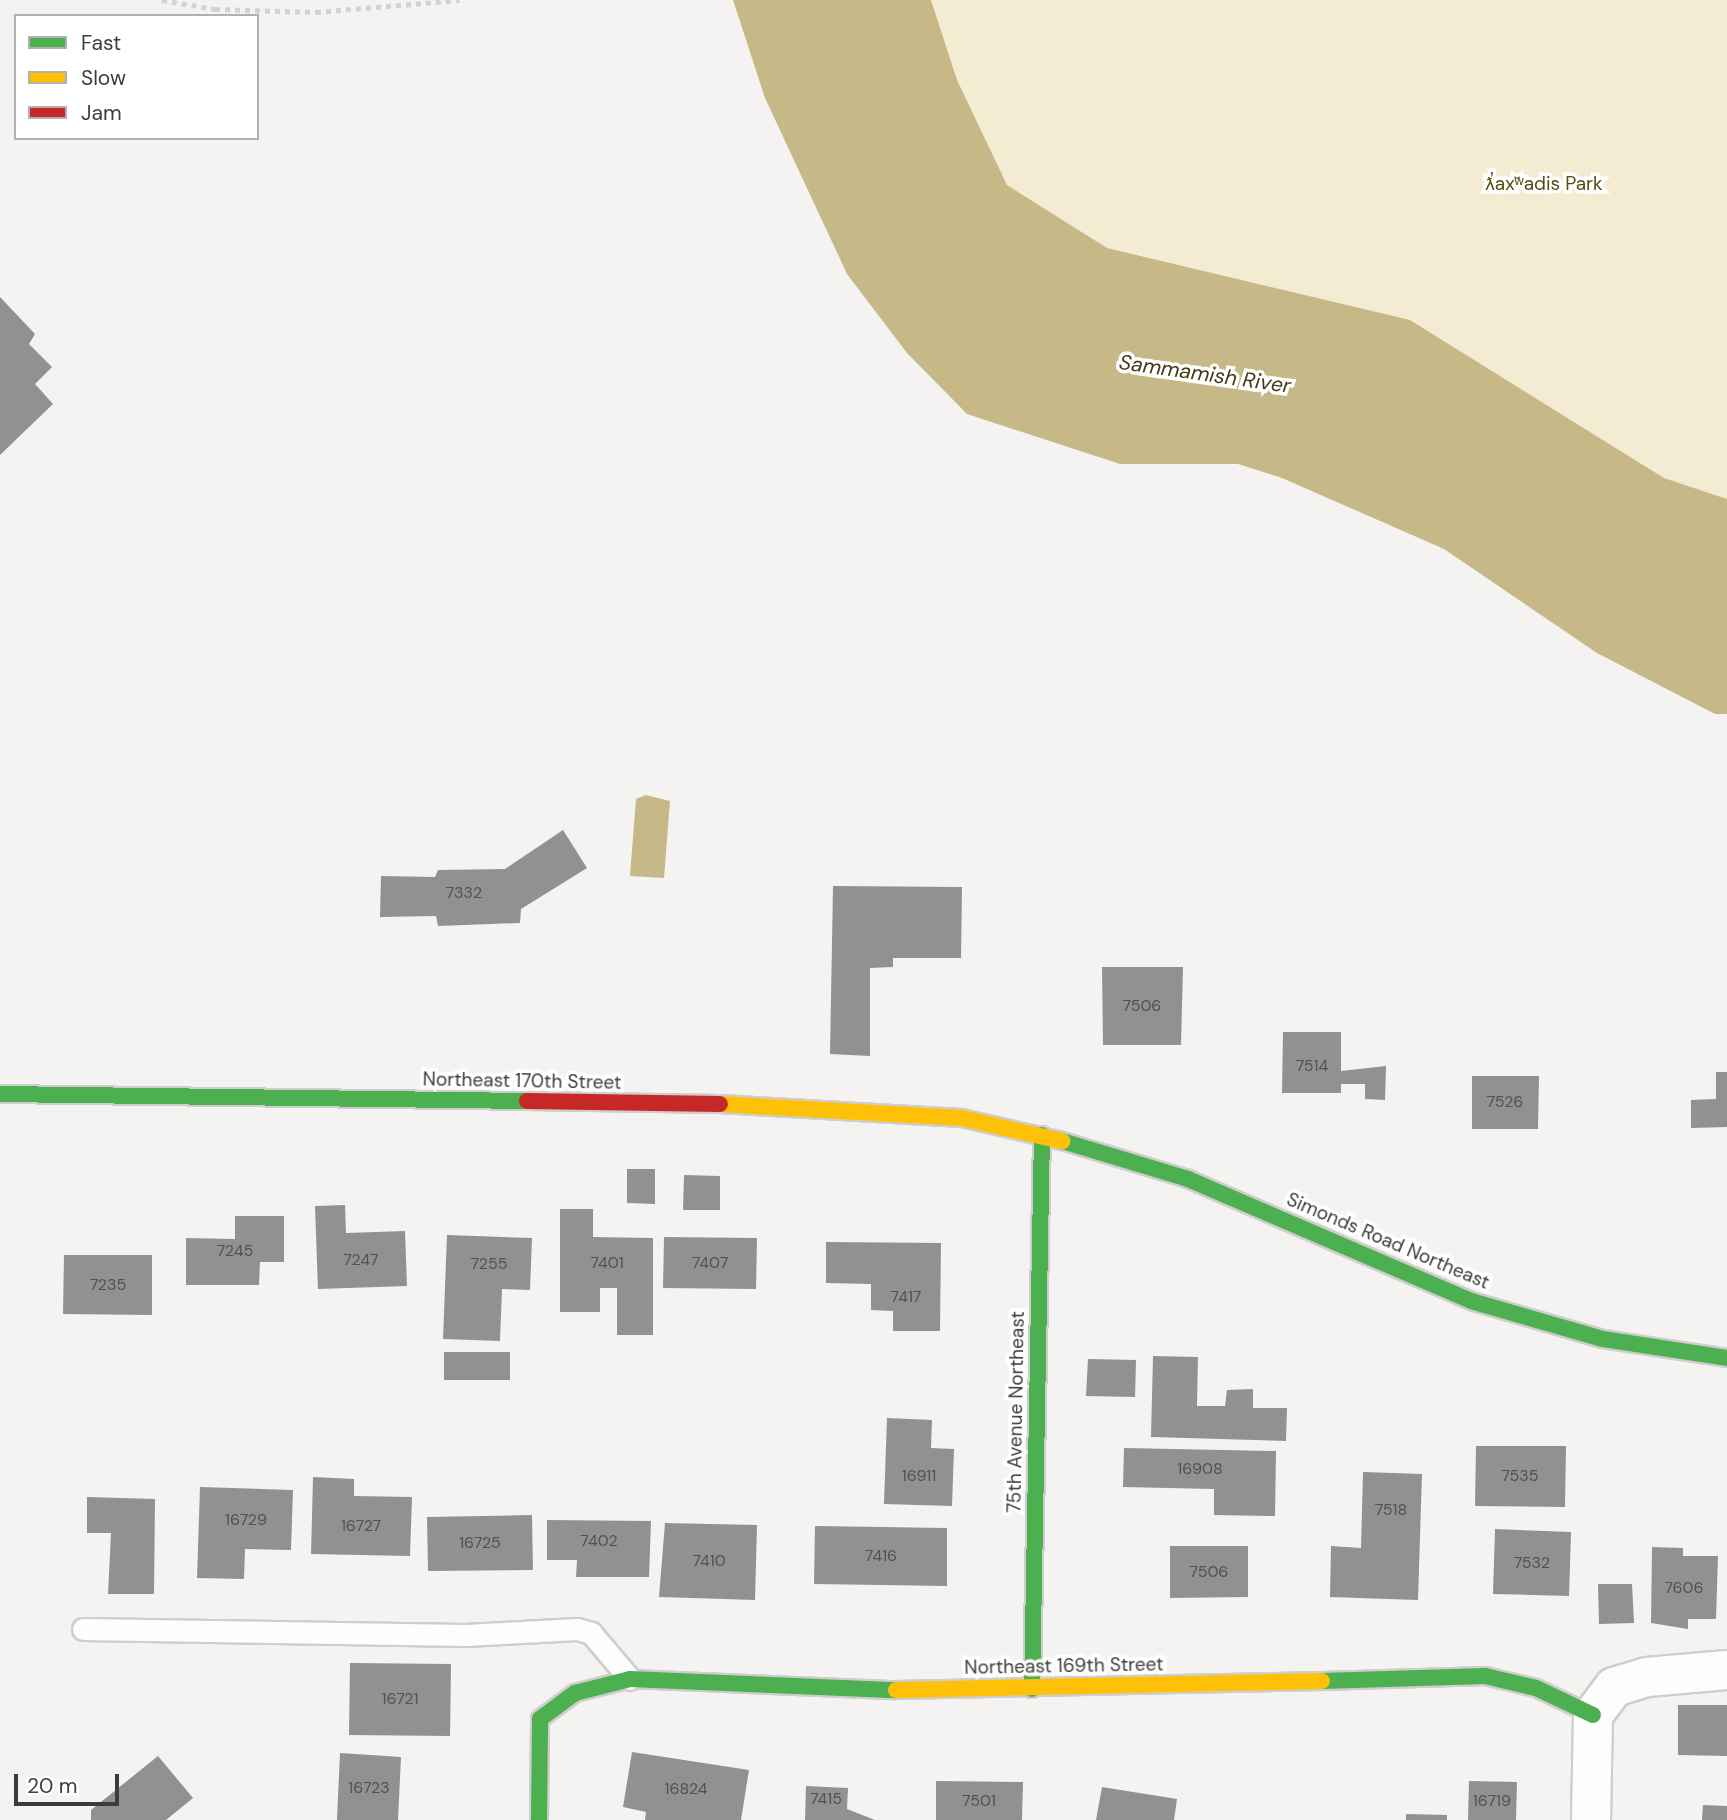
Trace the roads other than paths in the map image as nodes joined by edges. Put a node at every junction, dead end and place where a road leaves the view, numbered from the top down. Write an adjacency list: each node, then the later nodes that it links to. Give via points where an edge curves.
1 (0, 1094): 2 (main road, Northeast 170th Street, via 800,1106 922,1112)
2 (1041, 1135): 3 (main road, Simonds Road Northeast, via 1188,1179 1471,1301 1603,1339); 7 (main road, 75th Avenue Northeast)
3 (1727, 1358)
4 (83, 1629): 6 (lane, via 466,1634 577,1629 591,1633)
5 (1727, 1670): 8 (street, via 1647,1677 1614,1687)
6 (630, 1679): 7 (main road, Northeast 169th Street, via 812,1690); 9 (main road, Northeast 169th Street, via 575,1693 540,1719)
7 (1032, 1689): 8 (main road, Northeast 169th Street, via 1486,1676 1536,1688)
8 (1593, 1715): 10 (street)
9 (539, 1820)
10 (1591, 1820)

